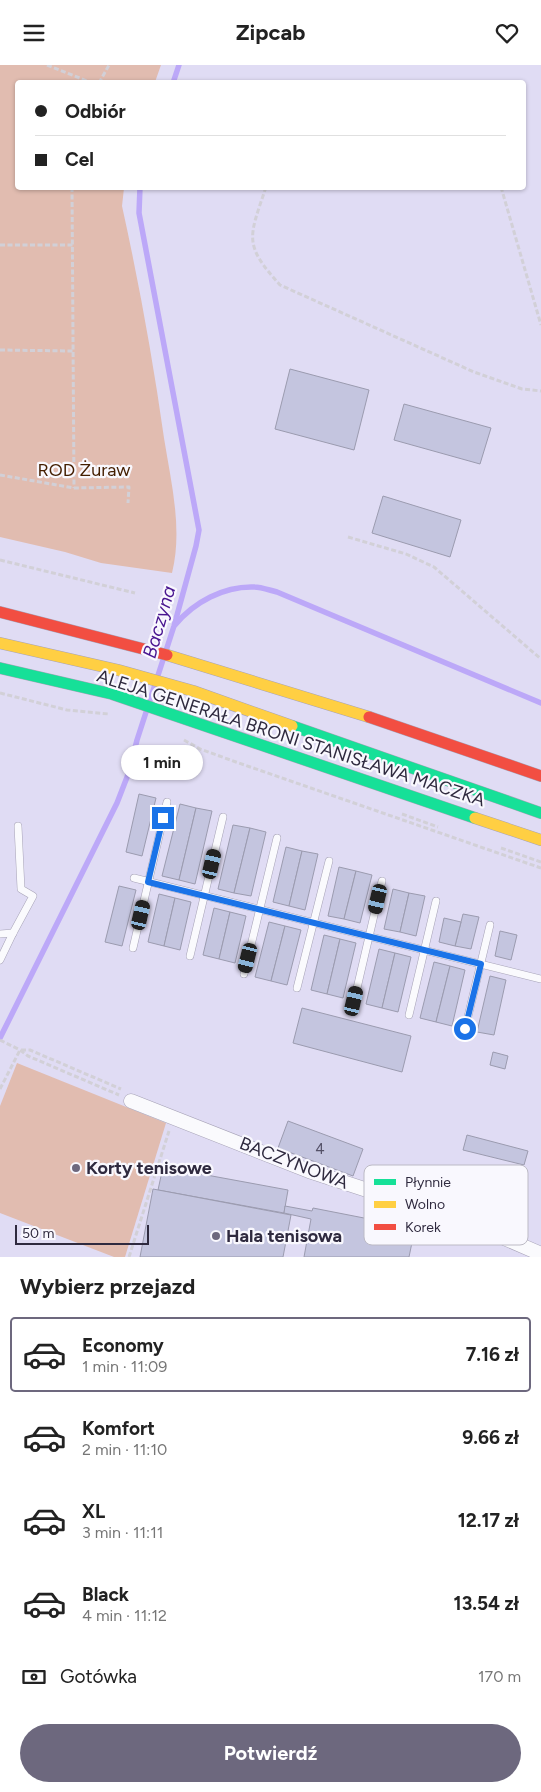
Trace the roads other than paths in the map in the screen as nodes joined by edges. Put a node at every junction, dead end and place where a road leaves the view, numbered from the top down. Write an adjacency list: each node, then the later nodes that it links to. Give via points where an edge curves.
1 (0, 612): 4 (main road, via 202,665)
2 (0, 643): 6 (main road, ALEJA GENERAŁA BRONI STANISŁAWA MACZKA, via 193,691)
3 (0, 668): 10 (main road, ALEJA GENERAŁA BRONI STANISŁAWA MACZKA, via 112,693)
4 (541, 776)
5 (167, 802): 14 (lane)
6 (541, 813)
7 (223, 817): 15 (lane)
8 (18, 826): 20 (lane, via 21,889 33,896)
9 (277, 838): 17 (lane)
10 (541, 840)
11 (329, 861): 18 (lane)
12 (134, 878): 14 (lane)
13 (382, 881): 22 (lane)
14 (148, 882): 15 (lane); 23 (lane)
15 (204, 896): 17 (lane); 25 (lane)
16 (436, 901): 24 (lane)
17 (259, 910): 18 (lane); 28 (lane)
18 (314, 923): 22 (lane); 30 (lane)
19 (490, 925): 27 (lane)
20 (12, 933): 21 (lane); 26 (lane)
21 (0, 934)
22 (369, 937): 24 (lane); 31 (lane)
23 (133, 948)
24 (424, 950): 27 (lane); 32 (lane)
25 (190, 955)
26 (0, 960)
27 (481, 964): 29 (lane); 33 (lane)
28 (244, 973)
29 (541, 979)
30 (297, 988)
31 (354, 1001)
32 (409, 1015)
33 (465, 1029)
34 (134, 1102): 35 (street, BACZYNOWA, via 309,1171)
35 (364, 1189)
36 (520, 1245): 37 (street, BACZYNOWA)
37 (541, 1254)

